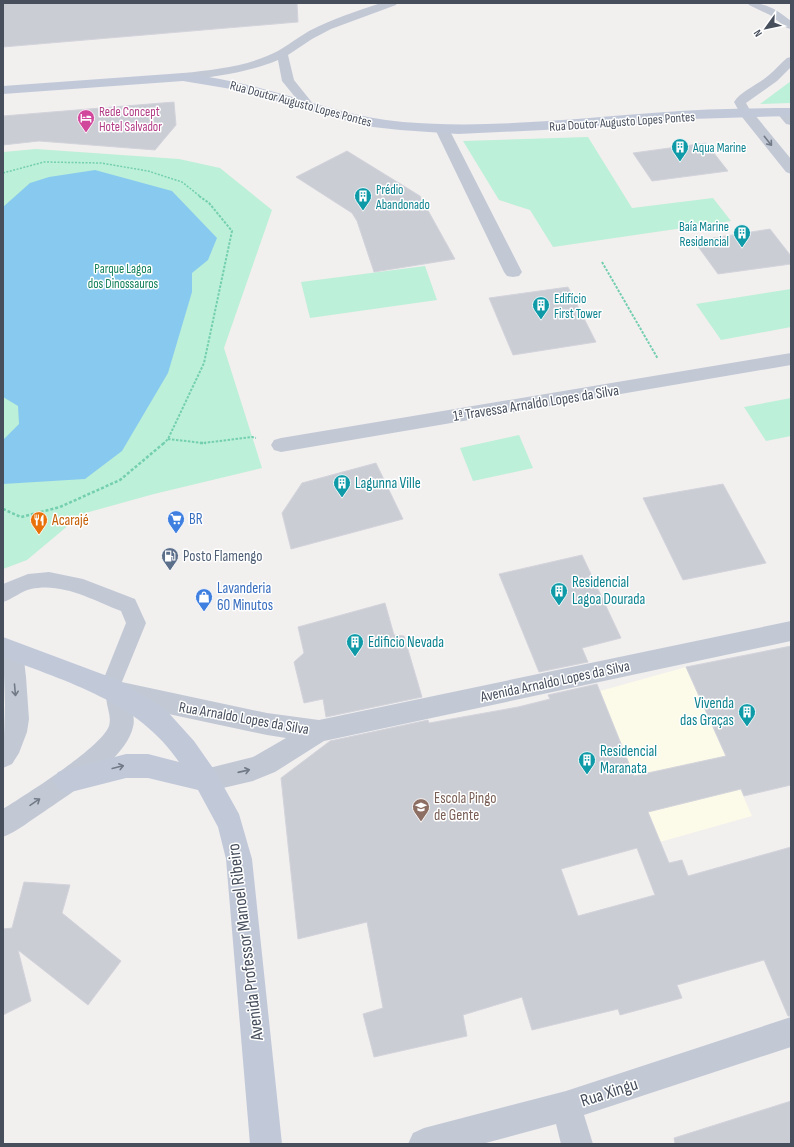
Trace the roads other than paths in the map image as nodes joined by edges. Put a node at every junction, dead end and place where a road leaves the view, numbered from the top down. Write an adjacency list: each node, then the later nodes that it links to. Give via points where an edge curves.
1 (392, 3): 4 (lane, via 317,31)
2 (753, 3): 3 (lane, via 774,13)
3 (791, 26)
4 (282, 54): 6 (lane, via 227,70); 8 (lane, via 288,81)
5 (791, 60): 9 (lane, via 773,78 750,92 740,102)
6 (183, 77): 7 (street, Rua Doutor Augusto Lopes Pontes); 8 (street, Rua Doutor Augusto Lopes Pontes, via 209,79)
7 (3, 90)
8 (308, 105): 11 (street, Rua Doutor Augusto Lopes Pontes, via 360,120)
9 (745, 112): 10 (street, Rua Doutor Augusto Lopes Pontes); 11 (street, Rua Doutor Augusto Lopes Pontes, via 528,128); 12 (street, one-way to 12)
10 (788, 114)
11 (442, 129): 13 (street)
12 (791, 169)
13 (513, 272)
14 (791, 359): 15 (street, 1ª Travessa Arnaldo Lopes da Silva)
15 (282, 445)
16 (3, 594): 19 (lane, via 36,580 60,580 128,605 136,624)
17 (791, 631): 20 (street, Avenida Arnaldo Lopes da Silva)
18 (7, 649): 19 (street, Avenida Professor Manoel Ribeiro); 21 (street, one-way to 21, via 17,712 15,734)
19 (114, 690): 20 (street, Rua Arnaldo Lopes da Silva, via 266,724); 22 (street, via 121,727 114,741 105,752); 23 (street, Avenida Professor Manoel Ribeiro, via 157,718 185,749)
20 (320, 731): 23 (street, Rua Arnaldo Lopes da Silva, one-way to 20, via 266,764)
21 (3, 756)
22 (67, 780): 23 (street, one-way to 23, via 126,766 148,766); 24 (street, one-way to 22)
23 (206, 780): 27 (street, Avenida Professor Manoel Ribeiro, via 230,823 239,859)
24 (3, 824)
25 (791, 1032): 26 (street, Rua Xingu)
26 (566, 1106): 28 (street, Rua Xingu); 29 (street)
27 (266, 1144)
28 (424, 1144)
29 (577, 1144)

